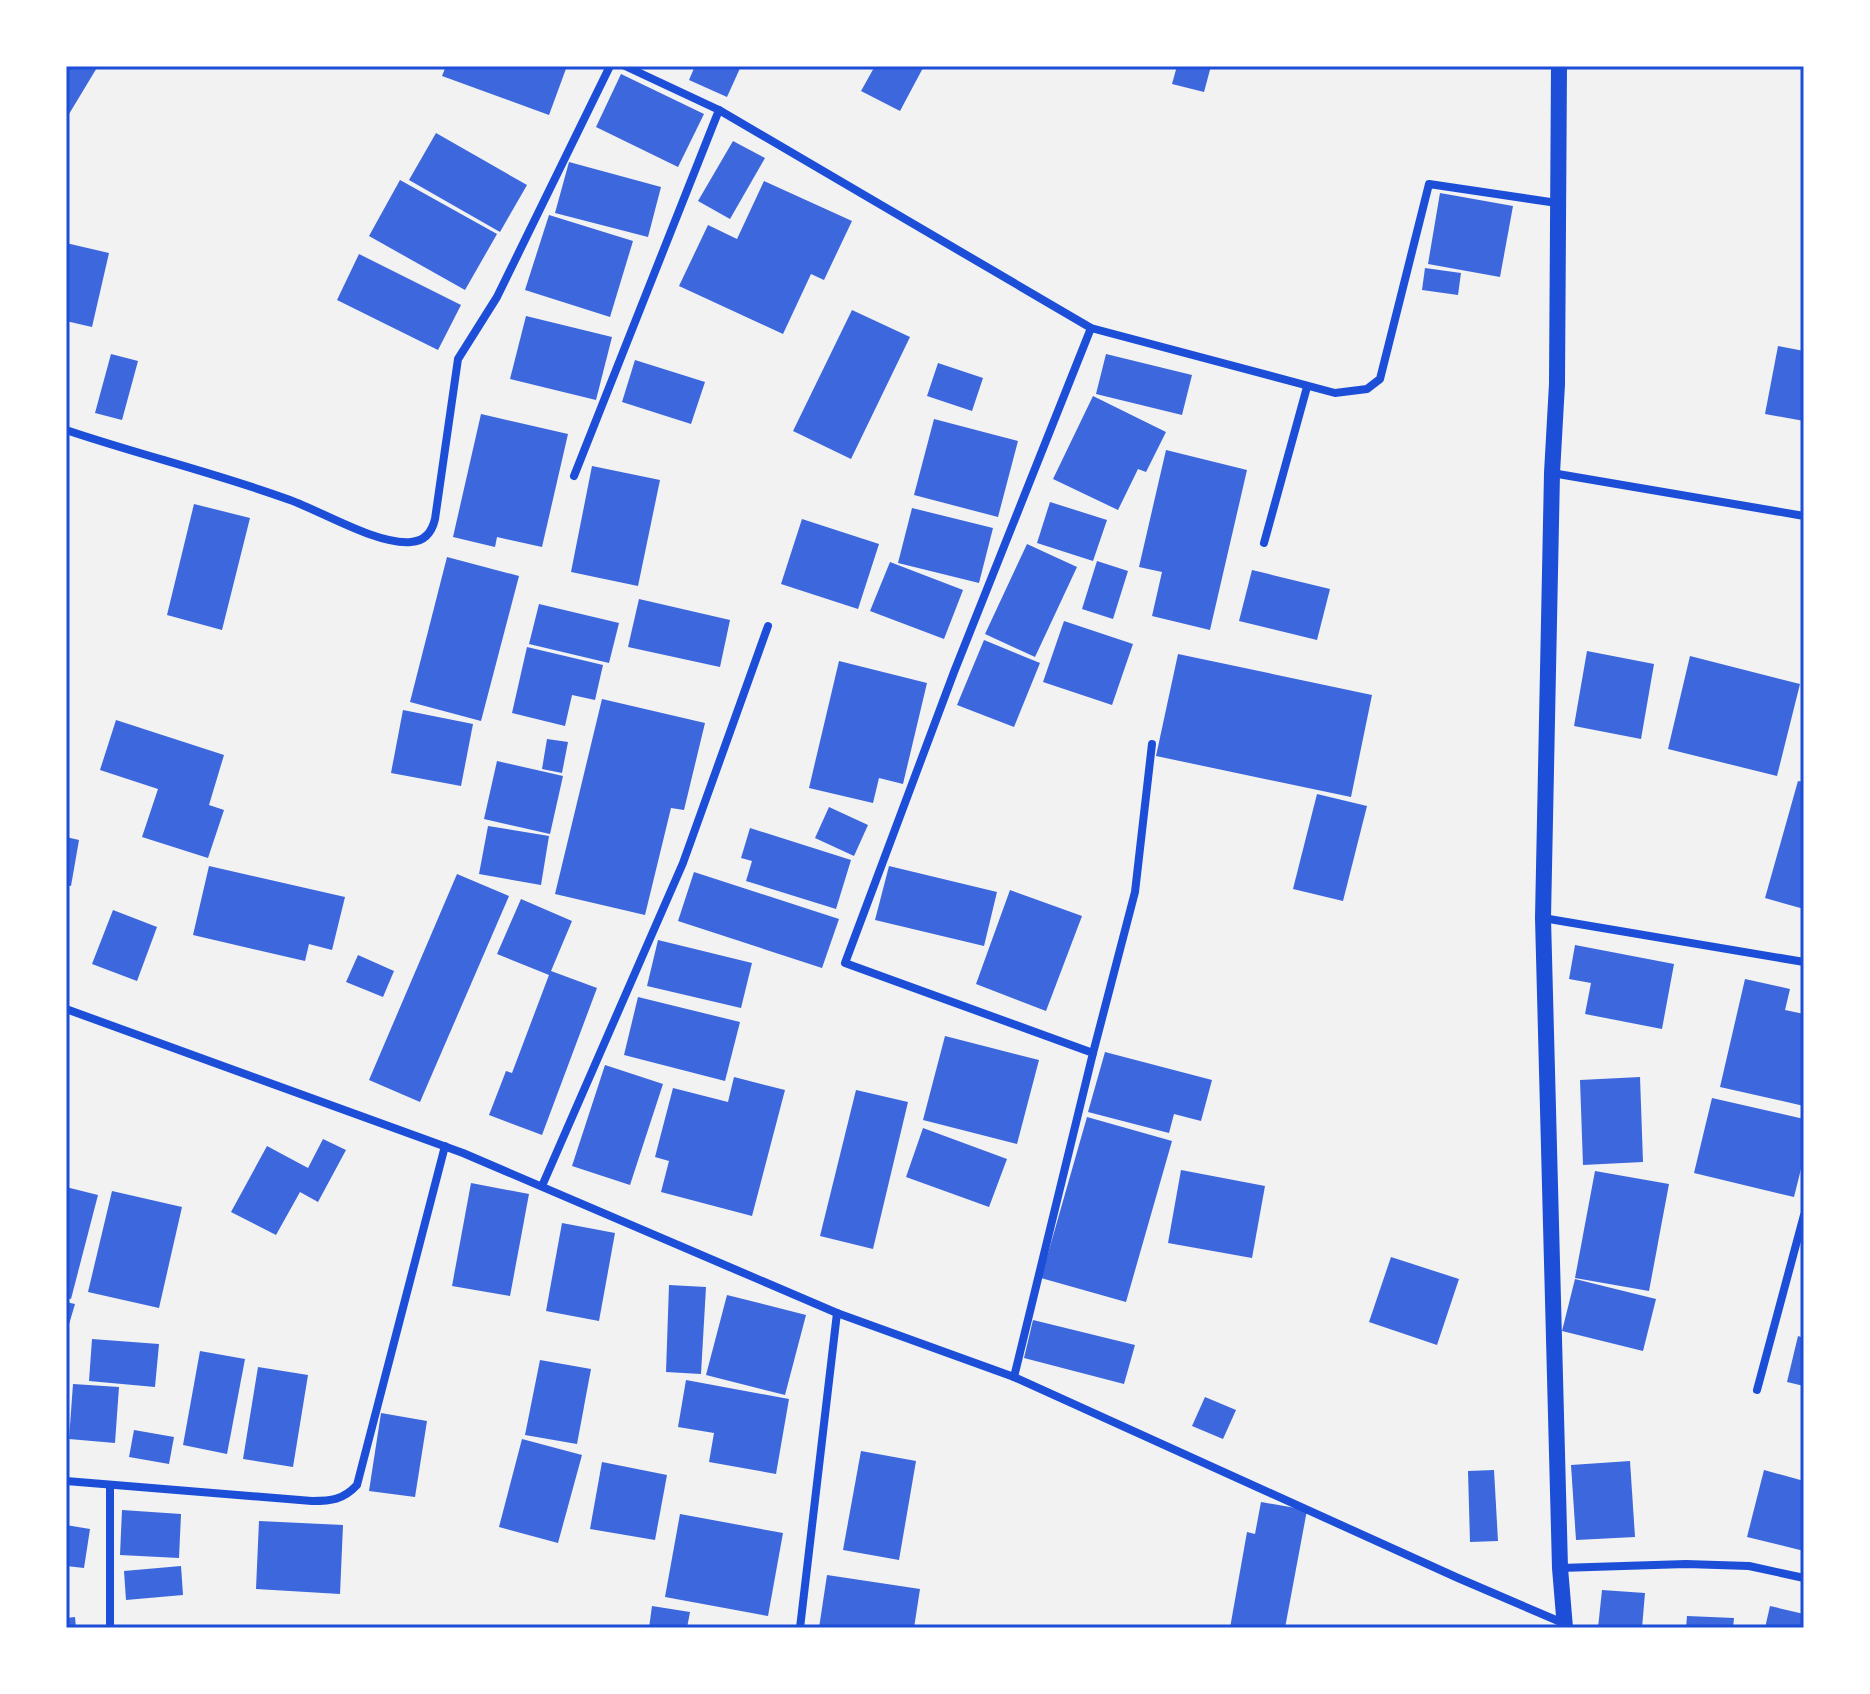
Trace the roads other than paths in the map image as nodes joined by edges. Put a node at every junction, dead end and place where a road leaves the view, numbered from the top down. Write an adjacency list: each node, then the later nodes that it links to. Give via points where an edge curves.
1 (610, 66): 8 (street, via 497,297 458,359 435,519 424,539 388,540 292,500)
2 (625, 66): 4 (street)
3 (1559, 66): 5 (main road)
4 (719, 110): 6 (street); 10 (street)
5 (1558, 203): 7 (street, via 1429,184 1380,379 1351,392); 9 (main road)
6 (1091, 328): 7 (street); 18 (street, via 845,963)
7 (1307, 387): 12 (street)
8 (66, 430)
9 (1552, 473): 11 (street); 15 (main road)
10 (574, 476)
11 (1804, 516)
12 (1264, 543)
13 (768, 626): 20 (street, via 683,863)
14 (1152, 744): 18 (street, via 1135,892)
15 (1543, 918): 16 (street); 27 (main road)
16 (1804, 962)
17 (66, 1009): 19 (street)
18 (1093, 1053): 23 (street)
19 (445, 1146): 20 (street); 26 (street, via 357,1485 334,1501)
20 (542, 1186): 22 (street)
21 (1804, 1215): 24 (street)
22 (837, 1313): 23 (street); 31 (street)
23 (1014, 1377): 29 (street)
24 (1757, 1390)
25 (66, 1481): 26 (street)
26 (110, 1486): 30 (street)
27 (1560, 1568): 28 (street, via 1702,1564 1749,1566); 29 (main road)
28 (1804, 1578)
29 (1564, 1625)
30 (110, 1628)
31 (800, 1628)

